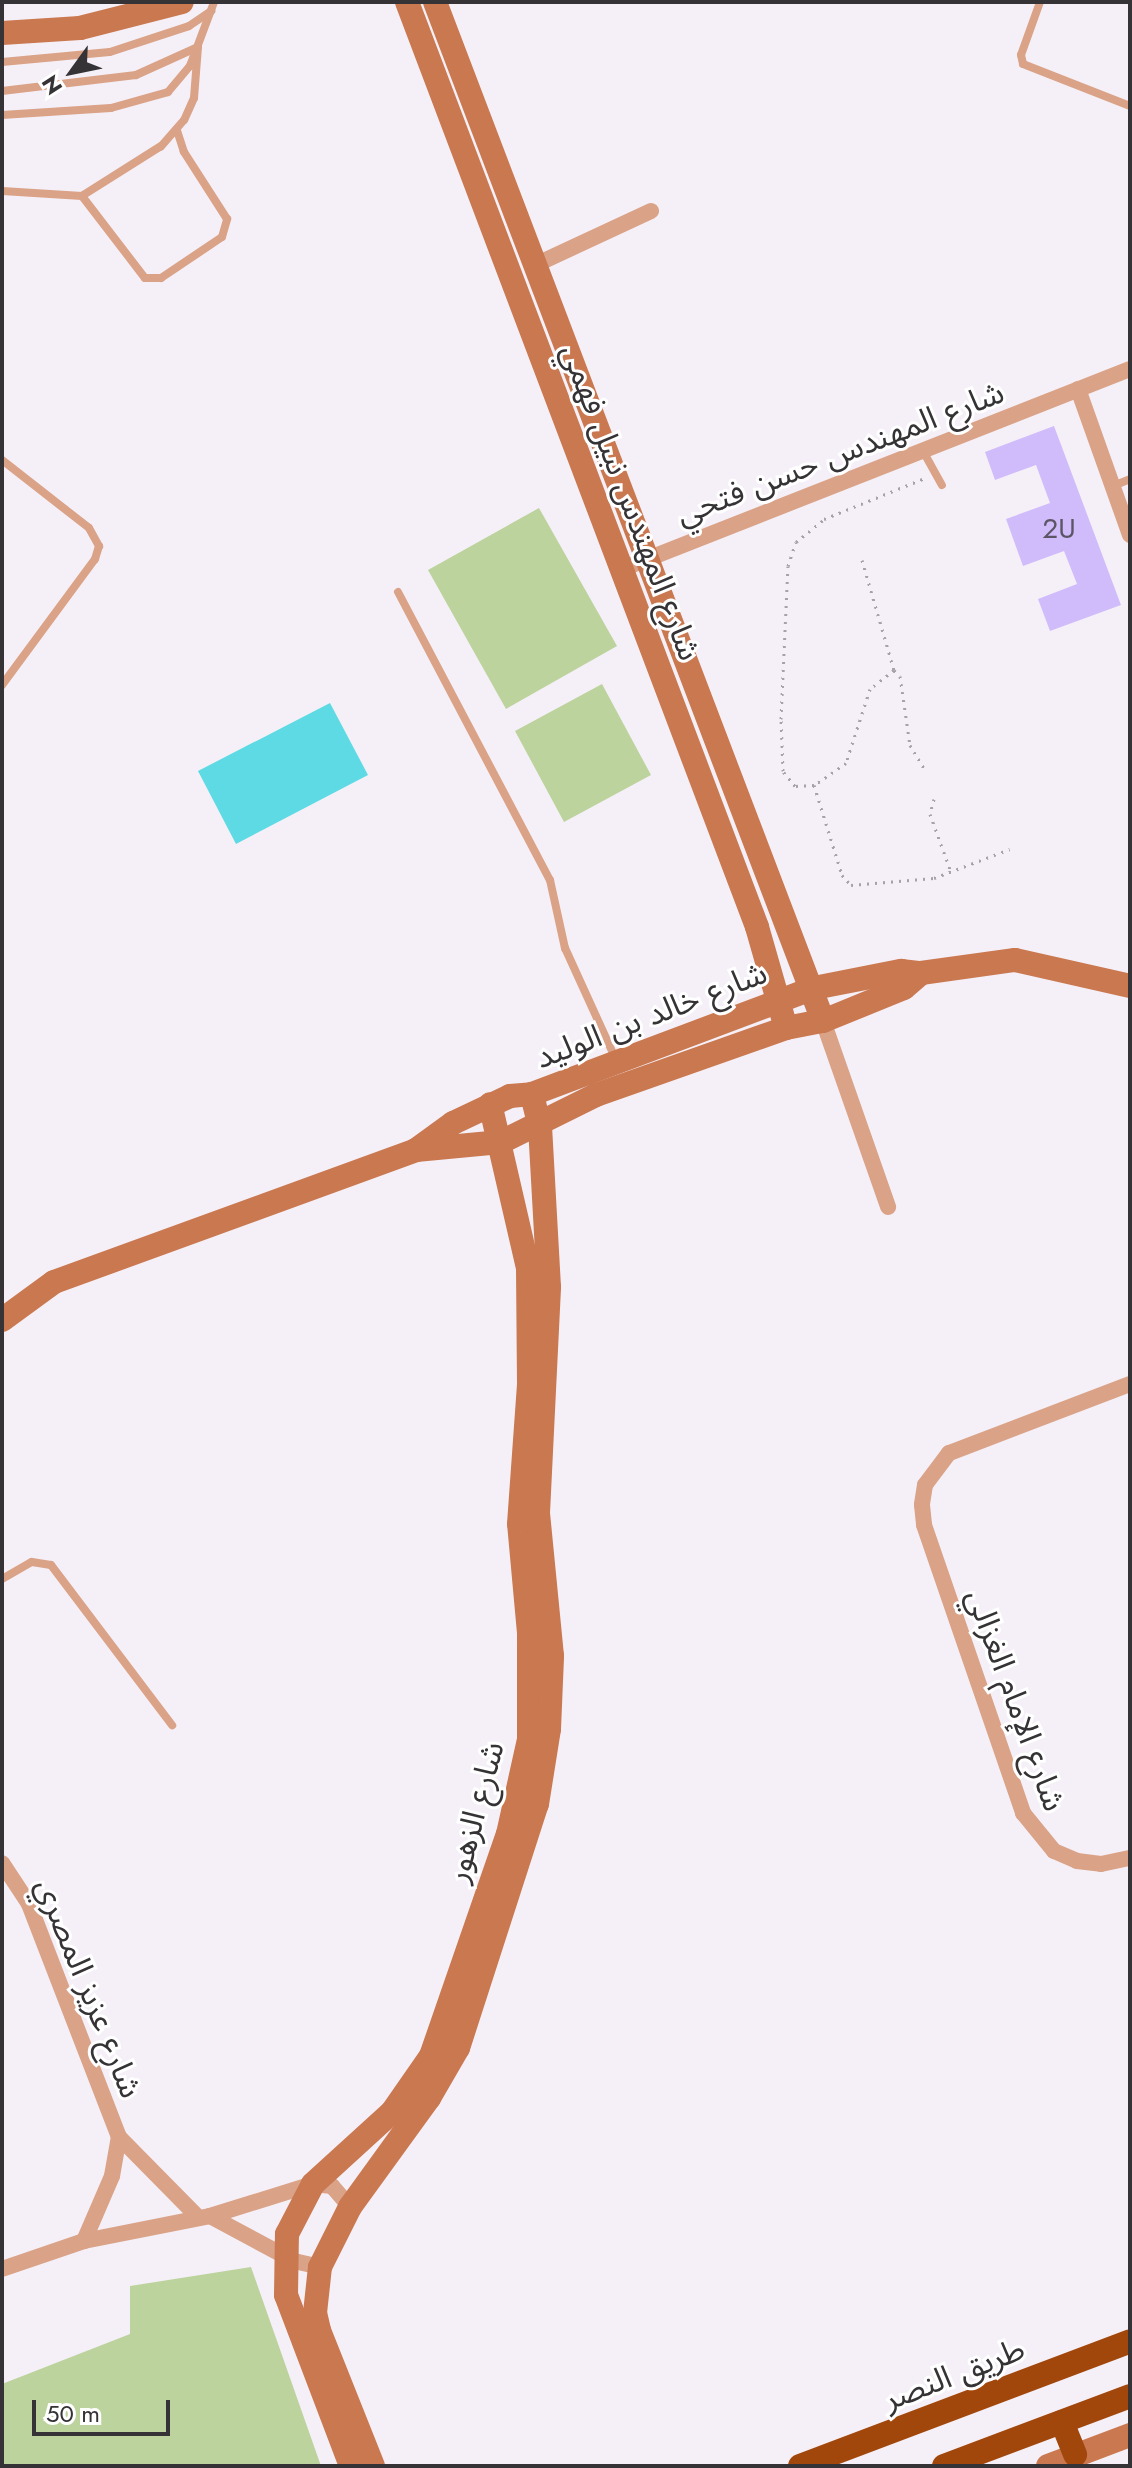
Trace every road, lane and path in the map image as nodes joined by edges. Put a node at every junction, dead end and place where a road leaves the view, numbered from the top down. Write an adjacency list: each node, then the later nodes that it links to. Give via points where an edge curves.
1 (182, 2): 6 (street, via 80,28)
2 (407, 2): 28 (street, شارع المهندس نبيل فهمي)
3 (435, 2): 16 (street, شارع المهندس نبيل فهمي)
4 (1040, 2): 10 (lane, via 1021,55 1023,64)
5 (212, 7): 7 (lane); 8 (lane, via 176,31 110,52)
6 (2, 33)
7 (198, 47): 9 (lane, via 126,78); 11 (lane, via 184,76 157,98 62,114); 12 (lane, via 194,98)
8 (2, 62)
9 (2, 91)
10 (1130, 106)
11 (2, 115)
12 (177, 130): 14 (lane, via 161,146); 14 (lane, via 184,152 225,214 222,237 161,278 145,278)
13 (2, 191): 14 (lane, via 59,199)
14 (82, 196)
15 (651, 211): 16 (street)
16 (535, 265): 26 (street, شارع المهندس نبيل فهمي)
17 (1130, 369): 18 (street, شارع المهندس حسن فتحي)
18 (1078, 389): 19 (street, شارع المهندس حسن فتحي); 24 (street)
19 (922, 451): 21 (lane); 26 (street, شارع المهندس حسن فتحي)
20 (2, 460): 31 (lane, via 89,528 99,546 95,559)
21 (936, 474): 23 (lane); 33 (path, via 824,519 796,542 788,566 781,743 787,780 795,786)
22 (1130, 479): 24 (lane)
23 (942, 485)
24 (1113, 486): 25 (street)
25 (1130, 535)
26 (647, 559): 28 (street, شارع المهندس حسن فتحي); 39 (street, شارع المهندس نبيل فهمي)
27 (862, 560): 30 (path)
28 (622, 569): 40 (street, شارع المهندس نبيل فهمي, via 757,927)
29 (398, 592): 43 (lane, via 550,880 565,948)
30 (894, 670): 32 (path, via 900,676 910,745); 33 (path, via 870,689 846,763)
31 (2, 685)
32 (925, 770)
33 (814, 785): 36 (path, via 842,875 851,885)
34 (934, 799): 36 (path, via 930,814)
35 (1010, 849): 36 (path)
36 (951, 872)
37 (921, 973): 38 (street, شارع خالد بن الوليد, via 1015,960); 39 (street, شارع خالد بن الوليد, via 901,971); 41 (street, شارع خالد بن الوليد, via 904,988)
38 (1130, 986)
39 (814, 988): 40 (street, شارع خالد بن الوليد); 41 (street, شارع المهندس نبيل فهمي)
40 (777, 1001): 42 (street, شارع المهندس نبيل فهمي); 43 (street, شارع خالد بن الوليد)
41 (823, 1021): 42 (street, شارع خالد بن الوليد); 49 (street)
42 (786, 1028): 46 (street, شارع خالد بن الوليد, via 596,1095)
43 (616, 1061): 44 (street, شارع خالد بن الوليد)
44 (532, 1094): 45 (street, شارع خالد بن الوليد); 46 (street, شارع الزهور)
45 (490, 1104): 47 (street, شارع الزهور); 48 (street, شارع خالد بن الوليد)
46 (540, 1127): 47 (street, شارع خالد بن الوليد); 58 (street, شارع الزهور, via 550,1324 538,1513 552,1656 542,1781 458,2048 429,2098)
47 (501, 1142): 48 (street, شارع خالد بن الوليد); 57 (street, شارع الزهور, via 526,1253 530,1312 519,1524 529,1633 529,1739 520,1792 431,2056 392,2112)
48 (416, 1150): 50 (street, شارع خالد بن الوليد, via 54,1282)
49 (888, 1207)
50 (2, 1320)
51 (1130, 1384): 54 (street, شارع الإمام الغزالي, via 949,1453 925,1485 924,1525 1023,1813 1045,1843 1077,1861 1101,1864)
52 (2, 1579): 53 (lane, via 32,1562 51,1565)
53 (172, 1725)
54 (1130, 1858)
55 (2, 1863): 56 (street, شارع عزيز المصري, via 29,1904)
56 (119, 2137): 59 (street, شارع عزيز المصري); 60 (street, شارع عزيز المصري, via 112,2176)
57 (313, 2184): 58 (street, via 332,2186); 59 (street); 61 (street, شارع الزهور, via 290,2223)
58 (350, 2207): 62 (street, شارع الزهور)
59 (204, 2217): 60 (street); 61 (street, شارع عزيز المصري)
60 (84, 2241): 63 (street)
61 (284, 2256): 62 (street, شارع عزيز المصري); 69 (street, شارع الزهور, via 291,2312)
62 (320, 2267): 70 (street, شارع الزهور, via 315,2313 319,2330)
63 (2, 2269)
64 (1130, 2341): 71 (highway, طريق النصر)
65 (1130, 2396): 66 (highway)
66 (1062, 2422): 68 (highway); 72 (highway)
67 (1130, 2435): 68 (street)
68 (1075, 2455): 73 (street)
69 (351, 2466)
70 (373, 2466)
71 (800, 2466)
72 (944, 2466)
73 (1048, 2466)

